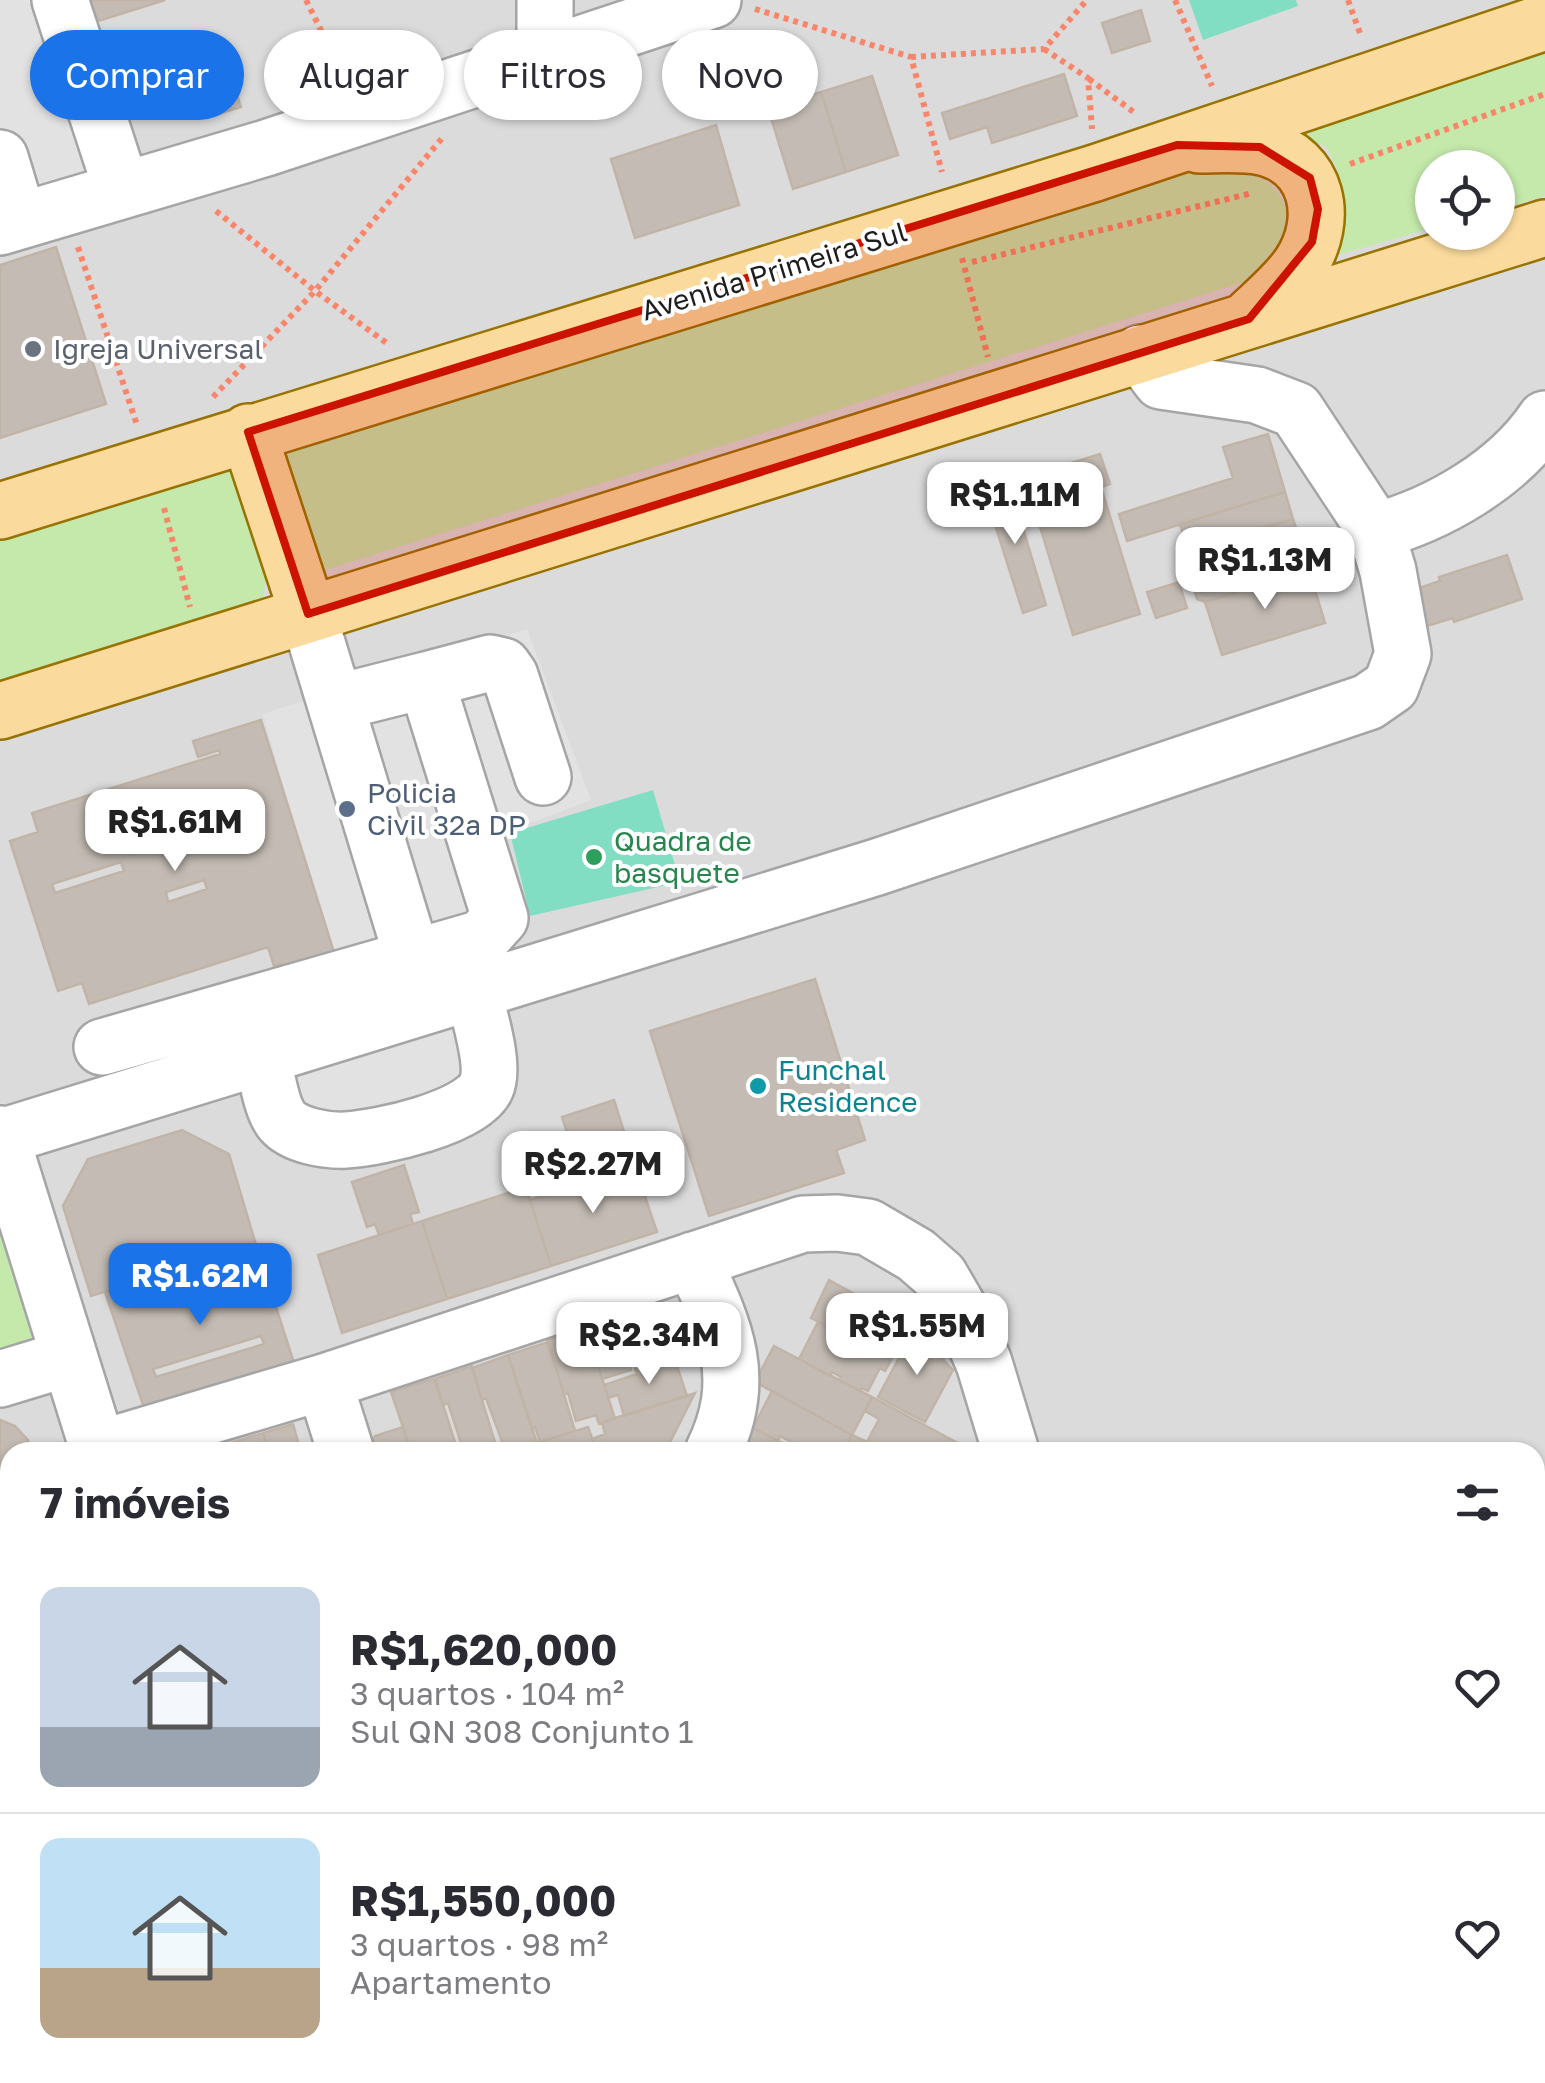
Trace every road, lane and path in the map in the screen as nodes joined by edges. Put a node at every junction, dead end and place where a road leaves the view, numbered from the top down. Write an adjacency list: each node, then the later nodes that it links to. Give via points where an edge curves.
1 (60, 0): 19 (street)
2 (306, 0): 8 (path)
3 (545, 0): 9 (street)
4 (1088, 0): 11 (path)
5 (1174, 0): 14 (path)
6 (729, 3): 10 (street); 12 (path)
7 (1545, 22): 14 (main road, Avenida Primeira Sul)
8 (321, 30)
9 (545, 30)
10 (633, 30)
11 (1044, 49): 12 (path); 18 (path, via 1088,78)
12 (911, 56): 20 (path)
13 (346, 120): 19 (street)
14 (1229, 127): 16 (main road, Avenida Primeira Sul)
15 (450, 129): 23 (path)
16 (1177, 145): 18 (main road, Avenida Primeira Sul); 24 (main road, via 1260,147 1284,155 1310,178 1318,210 1312,242 1300,265)
17 (0, 158): 21 (street)
18 (1095, 173): 20 (main road, Avenida Primeira Sul)
19 (147, 183): 21 (street); 23 (path)
20 (953, 216): 26 (main road, Avenida Primeira Sul); 27 (path)
21 (28, 218): 30 (path)
22 (1545, 228): 24 (main road)
23 (315, 291): 26 (path); 28 (path)
24 (1249, 318): 25 (main road)
25 (1140, 353): 27 (main road); 32 (street, via 1162,381 1257,395 1296,410)
26 (432, 376): 28 (main road, Avenida Primeira Sul)
27 (999, 398): 33 (main road)
28 (226, 419): 30 (main road, Avenida Primeira Sul); 33 (main road)
29 (1545, 420): 32 (street, via 1528,445 1473,488)
30 (150, 463): 31 (main road, Avenida Primeira Sul); 34 (path)
31 (0, 511)
32 (1376, 531): 40 (street, via 1402,654 1391,686 1368,702 877,868)
33 (308, 614): 34 (main road); 36 (street)
34 (200, 646): 37 (main road)
35 (426, 680): 36 (street); 38 (street, via 490,663 503,666); 39 (street, via 500,918 482,938)
36 (335, 703): 39 (street)
37 (0, 711)
38 (544, 777)
39 (413, 960): 41 (street)
40 (473, 989): 42 (street); 42 (street, via 489,1080 478,1098 434,1120 344,1140 310,1136 279,1118)
41 (102, 1046)
42 (262, 1055): 43 (street)
43 (0, 1135): 45 (street)
44 (693, 1260): 47 (street); 51 (street, via 730,1354 732,1401); 52 (street, via 804,1224 837,1222 868,1228 916,1255 940,1276 965,1320)
45 (69, 1358): 46 (street); 48 (street)
46 (0, 1379)
47 (324, 1382): 49 (street); 50 (street)
48 (96, 1442)
49 (128, 1442)
50 (343, 1442)
51 (716, 1442)
52 (1008, 1442)

